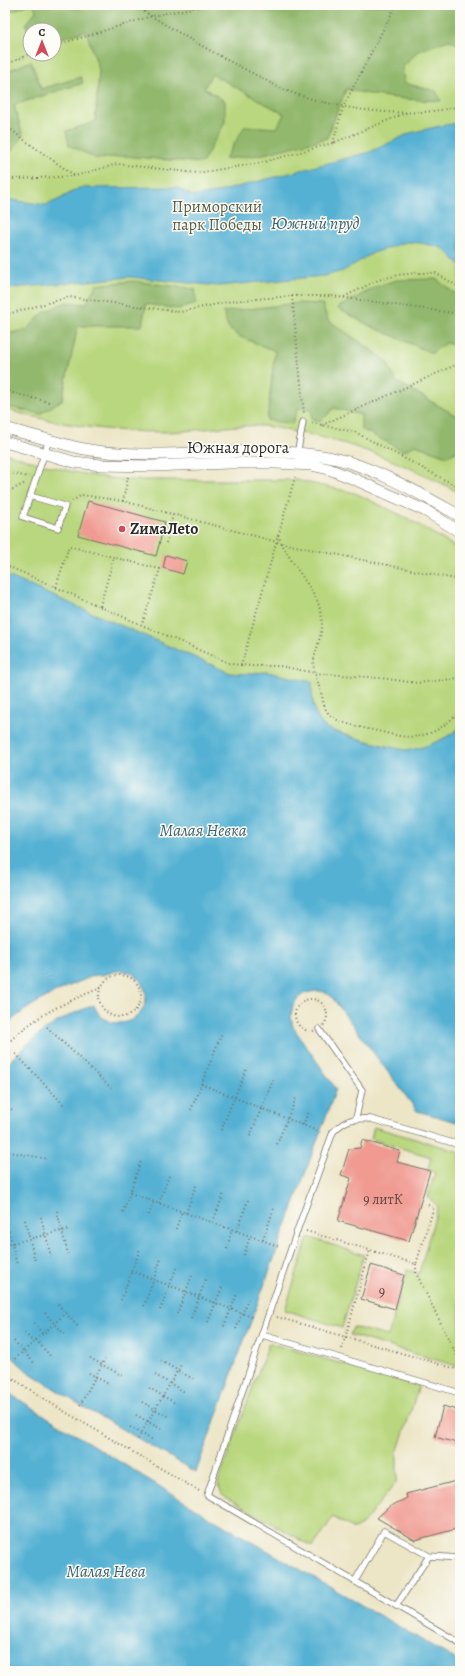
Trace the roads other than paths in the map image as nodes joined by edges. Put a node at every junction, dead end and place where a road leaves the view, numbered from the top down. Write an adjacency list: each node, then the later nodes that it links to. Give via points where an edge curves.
1 (303, 422): 7 (lane)
2 (5, 428): 3 (street, Южная дорога)
3 (49, 440): 5 (lane); 6 (street, Южная дорога, via 76,447)
4 (5, 442): 5 (street, Южная дорога)
5 (44, 453): 8 (street, Южная дорога, via 74,462); 9 (lane)
6 (122, 453): 7 (street, Южная дорога, via 248,451); 8 (lane)
7 (297, 458): 8 (street, Южная дорога, via 228,463); 10 (street, Южная дорога, via 323,456 354,465 389,478); 11 (street, Южная дорога, via 354,479 426,511)
8 (122, 465)
9 (30, 496): 9 (lane, via 23,517 58,528 65,506)
10 (460, 516)
11 (460, 532)
12 (319, 1029): 13 (lane, via 362,1090)
13 (356, 1118): 14 (lane, via 371,1119); 15 (lane, via 344,1122 333,1132)
14 (460, 1145)
15 (262, 1334): 16 (lane); 19 (lane, via 206,1495)
16 (460, 1393)
17 (429, 1556): 18 (lane); 19 (lane, via 384,1531); 20 (lane)
18 (460, 1558)
19 (354, 1581): 20 (lane)
20 (396, 1606): 21 (lane)
21 (460, 1643)

